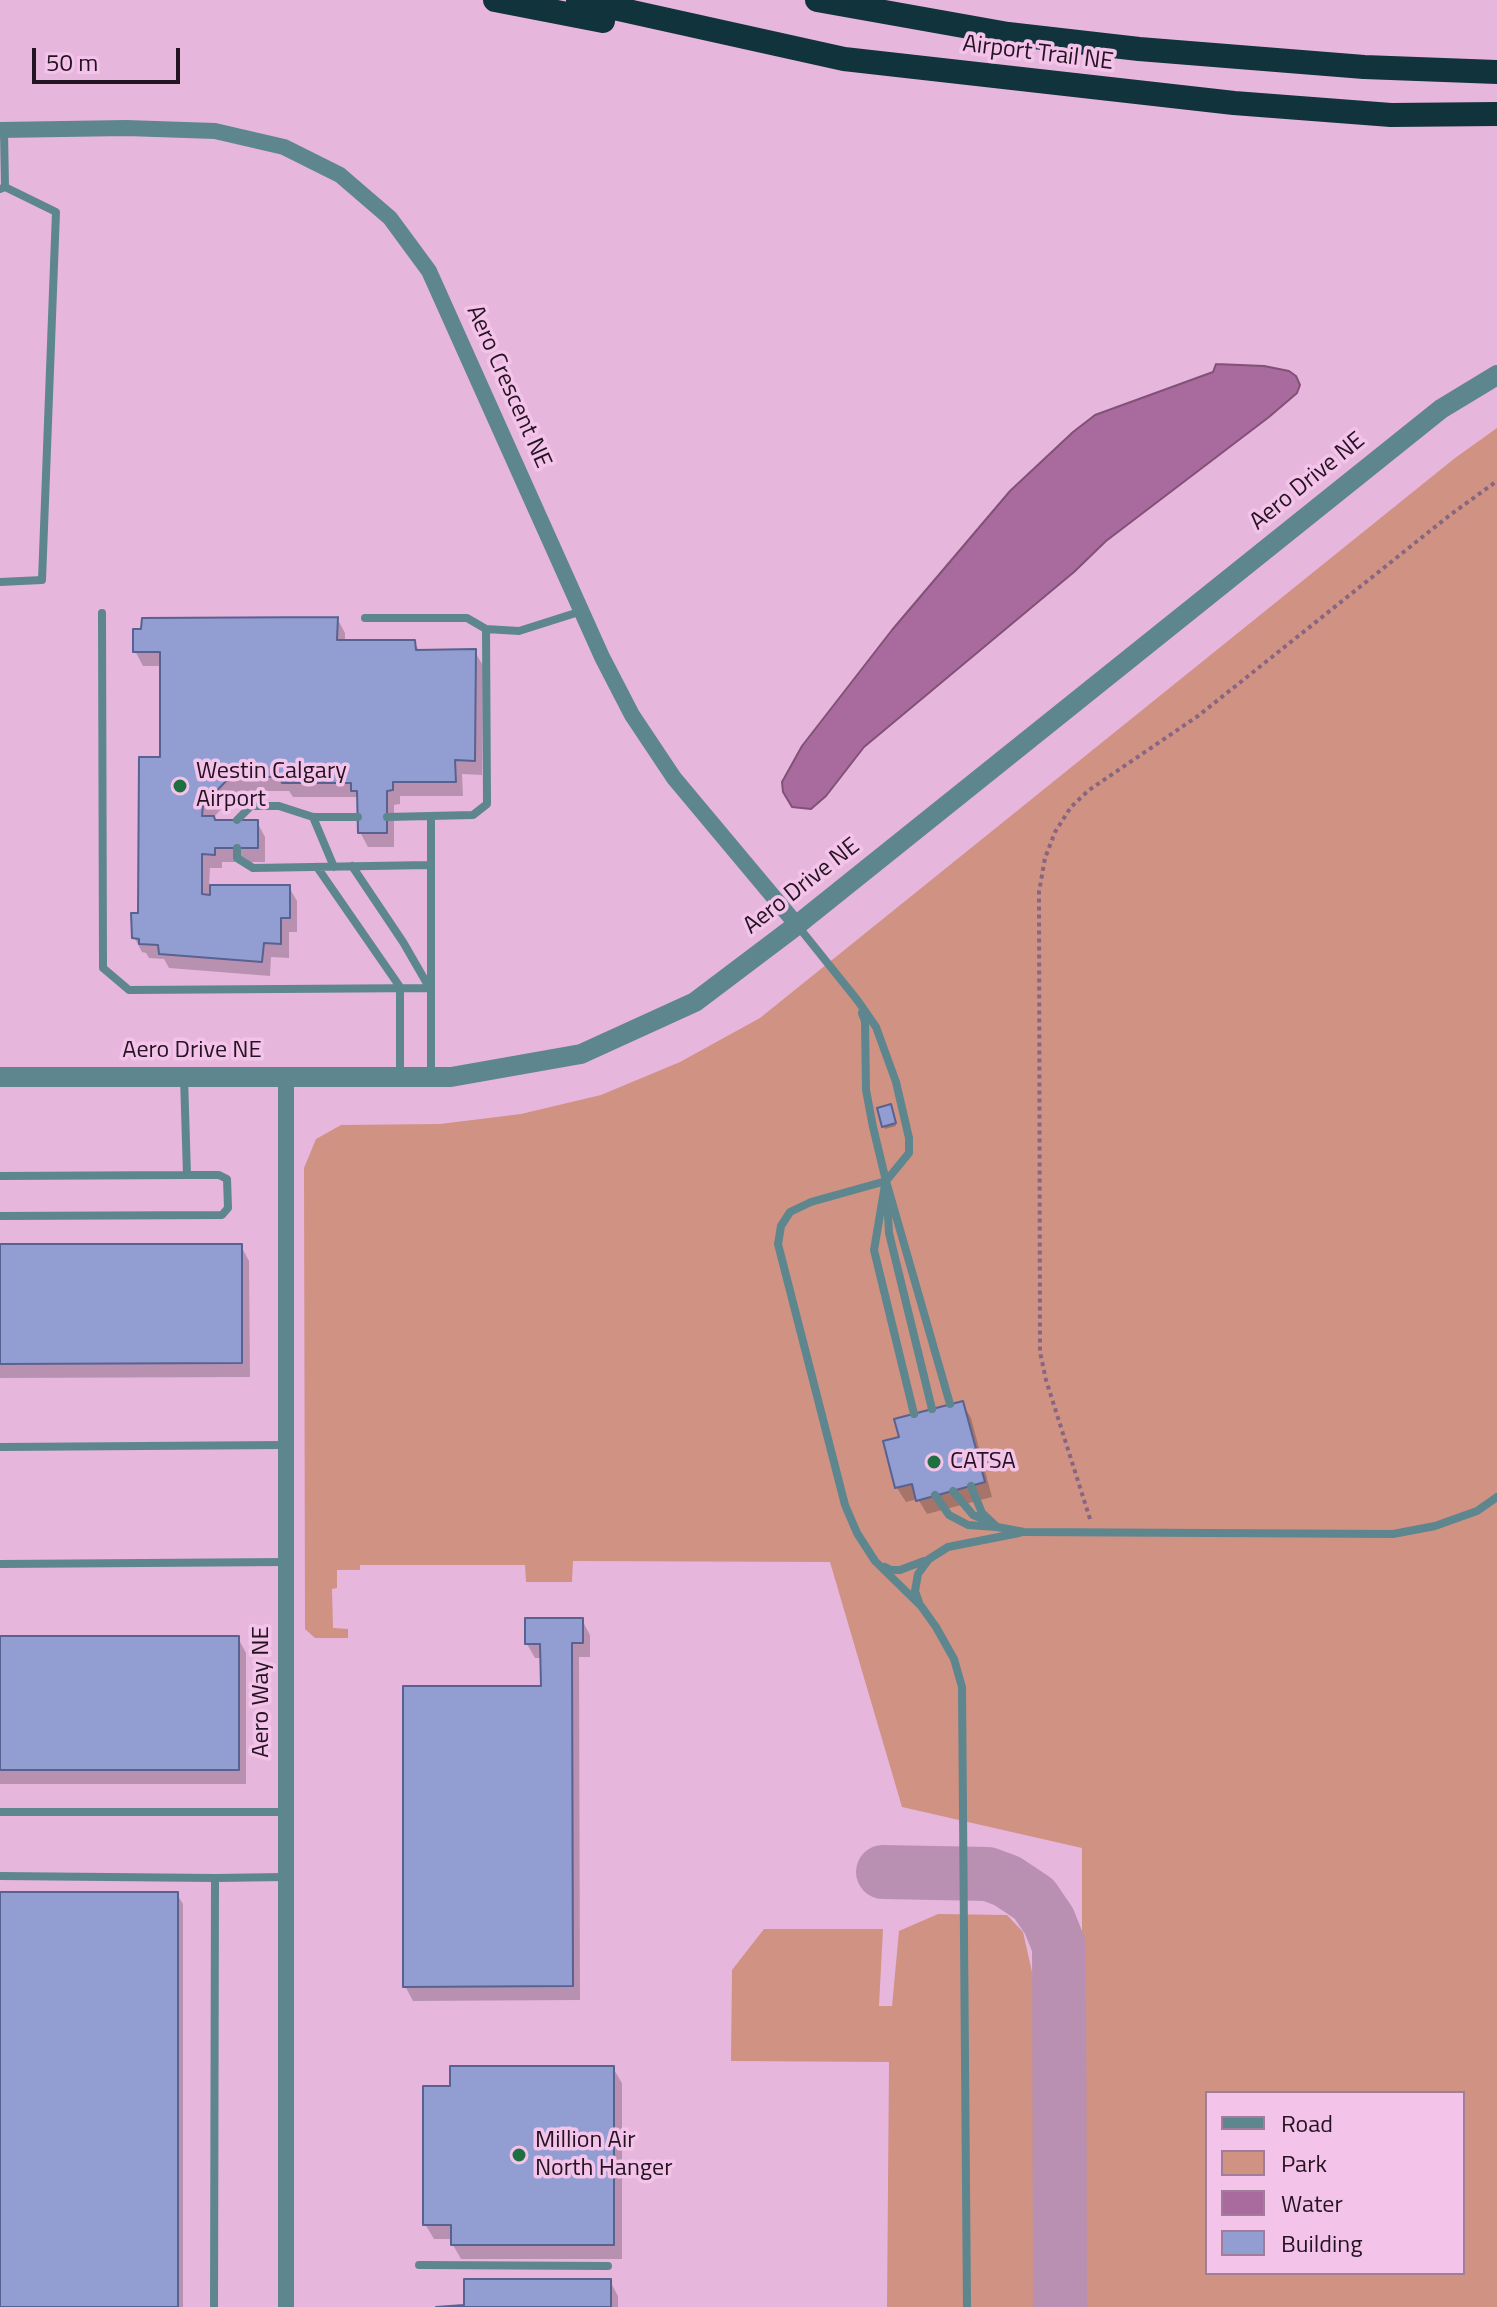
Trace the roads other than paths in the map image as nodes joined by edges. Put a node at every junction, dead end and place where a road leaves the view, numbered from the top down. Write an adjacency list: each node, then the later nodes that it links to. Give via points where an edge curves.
1 (495, 0): 6 (highway)
2 (578, 0): 6 (highway, Airport Trail NE)
3 (817, 0): 5 (highway, Airport Trail NE)
4 (855, 0): 5 (highway)
5 (1008, 34): 7 (highway, Airport Trail NE, via 1364,67)
6 (844, 59): 9 (highway, Airport Trail NE, via 1104,90)
7 (1497, 71)
8 (1497, 114): 9 (highway, Airport Trail NE)
9 (1391, 115): 10 (highway)
10 (1497, 123)
11 (2, 130): 12 (lane); 15 (street, Aero Crescent NE, via 215,131 284,147 340,175 390,218 429,271)
12 (3, 188): 14 (lane, via 56,212 42,580)
13 (1497, 375): 29 (street, Aero Drive NE, via 1441,409)
14 (0, 582)
15 (582, 611): 18 (lane, via 519,631); 29 (street, Aero Crescent NE, via 632,715 674,778)
16 (102, 613): 30 (lane, via 103,968 129,990)
17 (365, 618): 18 (lane, via 467,618)
18 (486, 629): 22 (lane, via 487,804 473,815)
19 (313, 817): 20 (lane); 23 (lane, via 279,806 251,806); 28 (lane)
20 (358, 817)
21 (387, 817): 22 (lane)
22 (431, 817): 25 (lane)
23 (237, 820)
24 (237, 848): 27 (lane, via 237,858 253,868)
25 (430, 865): 26 (lane); 31 (lane)
26 (352, 866): 28 (lane); 31 (lane)
27 (317, 867): 28 (lane); 30 (lane)
28 (334, 867)
29 (797, 925): 32 (lane); 37 (street, Aero Drive NE, via 695,1002 581,1054)
30 (400, 987): 31 (lane); 36 (lane)
31 (430, 988): 37 (lane)
32 (858, 1001): 40 (lane, via 865,1021 866,1090); 40 (lane, via 886,1052 909,1138 909,1153)
33 (0, 1077): 34 (street, Aero Drive NE)
34 (184, 1077): 35 (street, Aero Drive NE); 38 (lane)
35 (286, 1077): 36 (street, Aero Drive NE); 45 (street, Aero Way NE)
36 (400, 1077): 37 (street, Aero Drive NE)
37 (431, 1077)
38 (187, 1175): 39 (lane); 41 (lane, via 227,1179 228,1208 222,1215)
39 (0, 1176)
40 (886, 1181): 42 (lane); 43 (lane, via 889,1233); 44 (lane, via 874,1250); 54 (lane, via 790,1212 778,1244 845,1505)
41 (0, 1216)
42 (950, 1404)
43 (932, 1409)
44 (914, 1414)
45 (286, 1445): 46 (lane); 55 (street, Aero Way NE)
46 (0, 1447)
47 (971, 1486): 51 (lane, via 982,1513)
48 (953, 1491): 51 (lane, via 973,1515)
49 (935, 1495): 51 (lane, via 949,1515 968,1525)
50 (1497, 1497): 52 (lane, via 1477,1511 1435,1526 1393,1534)
51 (994, 1525): 52 (lane)
52 (1024, 1532): 53 (lane, via 948,1547)
53 (929, 1559): 54 (lane, via 900,1570); 57 (lane, via 918,1574 915,1591)
54 (875, 1561): 57 (lane)
55 (286, 1562): 56 (lane); 59 (street, Aero Way NE)
56 (0, 1564)
57 (921, 1606): 67 (lane, via 954,1659 962,1687)
58 (0, 1812): 59 (lane)
59 (286, 1812): 61 (street, Aero Way NE)
60 (0, 1876): 62 (lane)
61 (286, 1877): 62 (lane); 66 (street, Aero Way NE)
62 (215, 1878): 65 (lane)
63 (419, 2265): 64 (lane)
64 (608, 2266)
65 (214, 2307)
66 (286, 2307)
67 (967, 2307)

